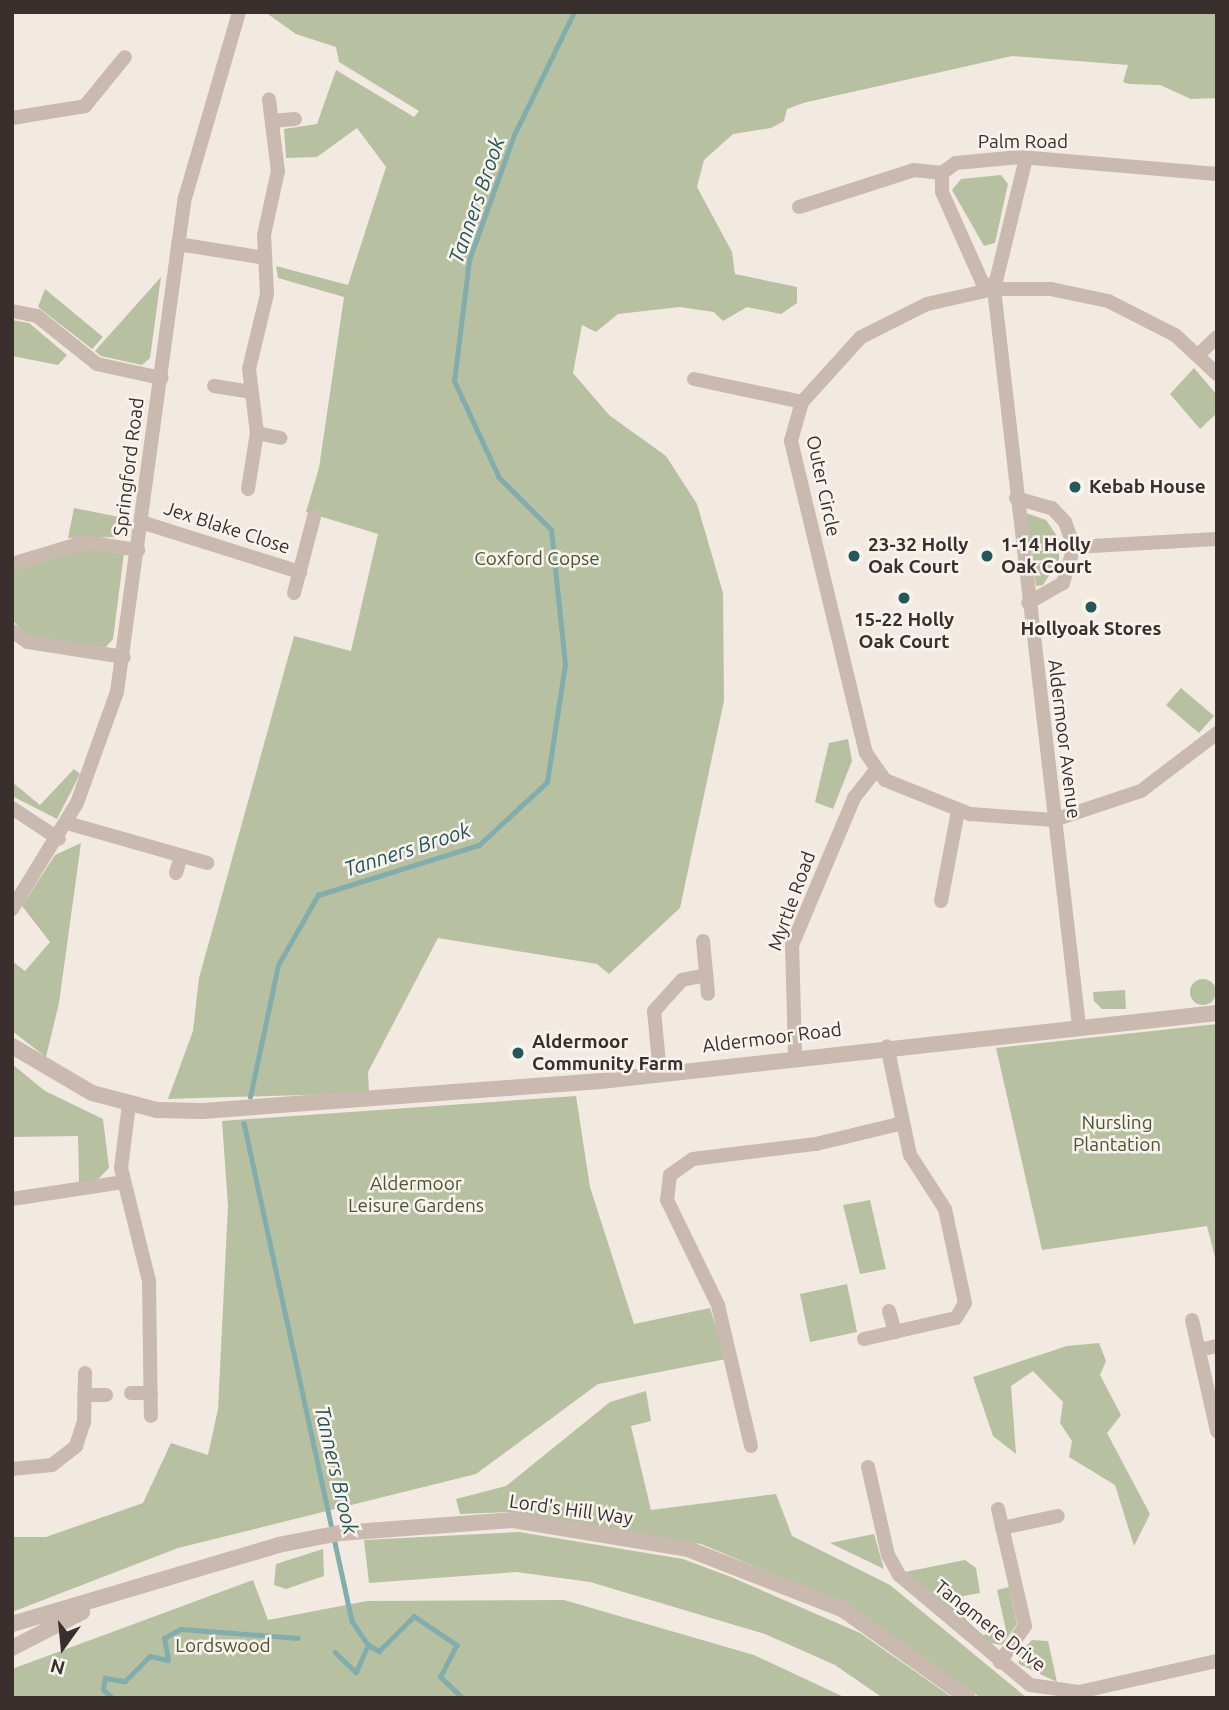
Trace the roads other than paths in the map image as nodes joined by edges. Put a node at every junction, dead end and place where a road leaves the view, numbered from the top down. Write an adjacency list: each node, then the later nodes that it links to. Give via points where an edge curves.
1 (239, 12): 11 (street, Springford Road, via 190,176)
2 (125, 57): 4 (street, via 85,106)
3 (269, 100): 6 (street)
4 (12, 118)
5 (295, 119): 6 (street)
6 (272, 121): 12 (street, via 278,171)
7 (1026, 158): 8 (street, Palm Road, via 956,163); 9 (street, Palm Road); 13 (street, Aldermoor Avenue)
8 (942, 173): 10 (street, Palm Road, via 914,170); 13 (street, via 942,192 982,282)
9 (1217, 174)
10 (799, 208)
11 (178, 244): 12 (street); 18 (street, Springford Road)
12 (265, 258): 21 (street, via 267,294)
13 (994, 289): 16 (street, Outer Circle, via 1041,288 1108,301); 22 (street, Outer Circle, via 927,304 875,329 849,347); 26 (street, Aldermoor Avenue)
14 (12, 311): 18 (street, via 37,316 97,364)
15 (1217, 337): 16 (street)
16 (1199, 354): 17 (street, Outer Circle)
17 (1217, 374)
18 (161, 378): 28 (street, Springford Road)
19 (694, 379): 22 (street)
20 (214, 386): 21 (street)
21 (250, 392): 23 (street)
22 (802, 402): 39 (street, Outer Circle, via 791,430 793,450)
23 (257, 433): 24 (street); 25 (street)
24 (280, 438)
25 (248, 489)
26 (1016, 498): 30 (street, via 1052,508 1065,522); 35 (street, Aldermoor Avenue)
27 (314, 517): 33 (street, Jex Blake Close)
28 (141, 522): 31 (street, Springford Road); 33 (street, Jex Blake Close)
29 (1217, 539): 30 (street)
30 (1074, 547): 35 (street, via 1063,583)
31 (138, 550): 32 (street, via 85,542); 37 (street, Springford Road)
32 (12, 564)
33 (300, 572): 34 (street, Jex Blake Close)
34 (294, 593)
35 (1028, 603): 42 (street, Aldermoor Avenue)
36 (12, 631): 37 (street, via 28,642)
37 (124, 657): 43 (street, Springford Road, via 103,741)
38 (1215, 738): 42 (street, via 1141,791)
39 (875, 771): 41 (street, via 910,794); 57 (street, Myrtle Road, via 854,798 792,945)
40 (12, 808): 44 (street)
41 (958, 811): 42 (street); 48 (street)
42 (1055, 820): 54 (street, Aldermoor Avenue)
43 (67, 823): 44 (street, Springford Road); 45 (street)
44 (58, 839): 49 (street, Springford Road)
45 (181, 856): 46 (street); 47 (street)
46 (206, 863)
47 (176, 873)
48 (940, 901)
49 (12, 909)
50 (703, 941): 51 (street)
51 (706, 975): 52 (street); 58 (street, via 682,980 654,1011)
52 (708, 994)
53 (1217, 1013): 54 (street, Aldermoor Road)
54 (1079, 1026): 56 (street, Aldermoor Road)
55 (12, 1046): 59 (street, Aldermoor Road, via 58,1078)
56 (887, 1046): 57 (street, Aldermoor Road); 60 (street)
57 (795, 1056): 58 (street, Aldermoor Road)
58 (660, 1074): 59 (street, Aldermoor Road, via 282,1109 202,1111)
59 (129, 1104): 61 (street)
60 (903, 1124): 65 (street, via 914,1166 945,1209 965,1303 956,1318); 76 (street, via 816,1144 693,1159 670,1175 667,1200 692,1262 718,1305)
61 (123, 1182): 62 (street); 71 (street, via 147,1269)
62 (12, 1199)
63 (889, 1311): 65 (street)
64 (1192, 1320): 68 (street)
65 (895, 1332): 66 (street)
66 (864, 1339)
67 (1217, 1346): 68 (street)
68 (1199, 1350): 75 (street)
69 (85, 1373): 72 (street)
70 (131, 1393): 71 (street)
71 (151, 1393): 74 (street)
72 (85, 1395): 73 (street); 78 (street, via 83,1429 71,1452 42,1468)
73 (106, 1395)
74 (150, 1416)
75 (1217, 1431)
76 (751, 1447)
77 (868, 1467): 86 (street, Tangmere Drive, via 892,1565)
78 (12, 1469)
79 (998, 1509): 81 (street)
80 (1058, 1516): 81 (street)
81 (1002, 1528): 86 (street, via 1025,1626)
82 (96, 1604): 83 (street, Lord's Hill Way); 84 (street, Lord's Hill Way); 87 (street, Lord's Hill Way, via 190,1568 321,1536 513,1520 688,1549 842,1609)
83 (12, 1625)
84 (12, 1648)
85 (1217, 1661): 86 (street, Tangmere Drive, via 1066,1692 1030,1685)
86 (1000, 1662)
87 (968, 1698)

